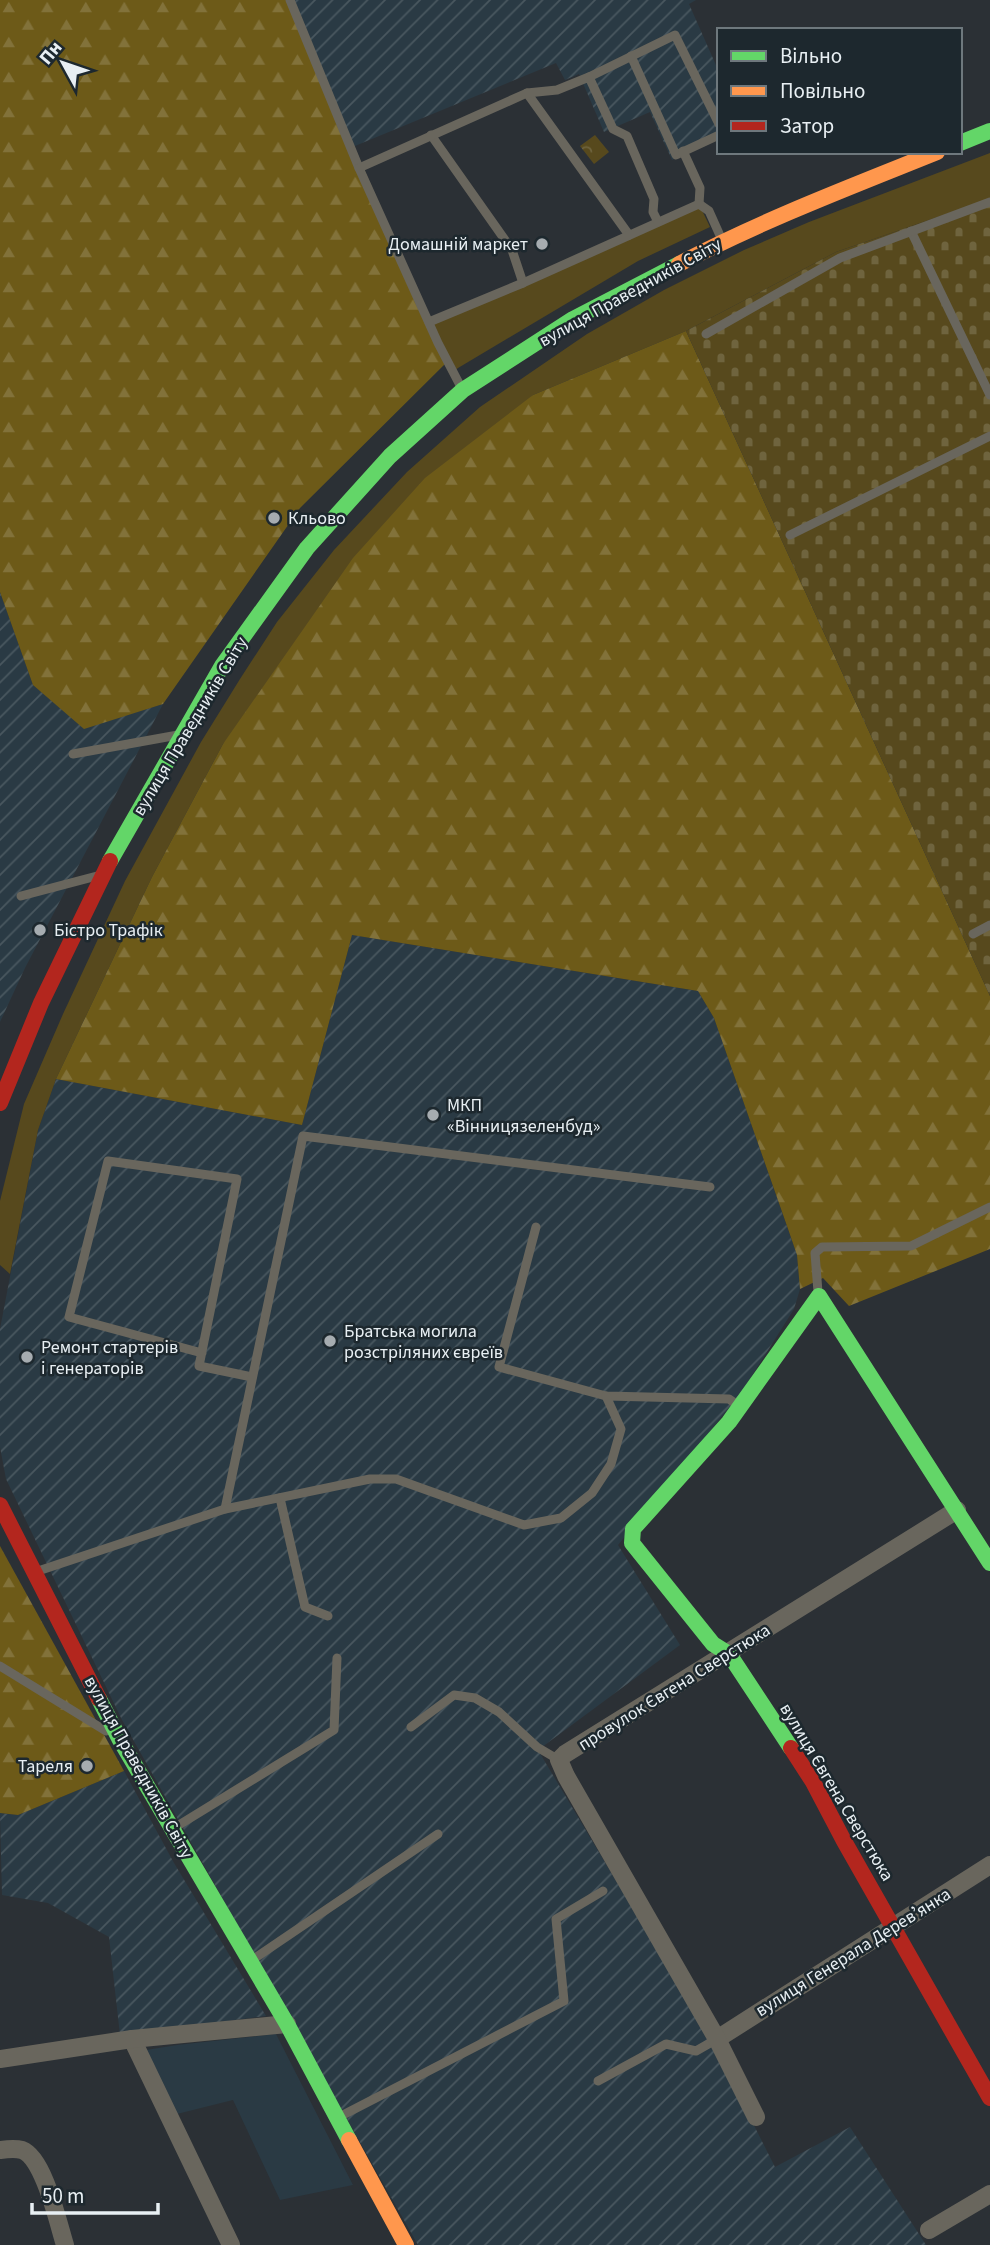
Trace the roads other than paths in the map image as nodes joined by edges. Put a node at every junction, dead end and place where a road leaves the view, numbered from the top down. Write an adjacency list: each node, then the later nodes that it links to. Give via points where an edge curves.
1 (290, 0): 12 (lane)
2 (631, 56): 3 (lane); 5 (lane, via 676,34); 10 (lane, via 676,155)
3 (589, 77): 4 (lane, via 557,90); 15 (lane, via 613,129 627,135 654,199)
4 (527, 93): 7 (lane); 17 (lane)
5 (717, 120)
6 (990, 131): 9 (main road)
7 (431, 135): 12 (lane); 19 (lane, via 512,250)
8 (717, 136): 10 (lane)
9 (962, 142)
10 (683, 151): 14 (lane, via 699,188)
11 (932, 154): 18 (main road, вулиця Праведників Світу)
12 (359, 168): 20 (lane)
13 (990, 202): 16 (lane)
14 (699, 204): 15 (lane); 18 (lane, via 709,211)
15 (658, 222): 17 (lane)
16 (911, 231): 21 (lane, via 840,258); 23 (lane)
17 (629, 235): 19 (lane)
18 (723, 241): 22 (main road, вулиця Праведників Світу, via 573,319)
19 (523, 283): 20 (lane)
20 (429, 322): 22 (lane)
21 (706, 334)
22 (463, 390): 26 (main road, вулиця Праведників Світу, via 390,456 307,548 222,666)
23 (990, 395)
24 (990, 436): 25 (lane)
25 (790, 535)
26 (184, 734): 27 (lane); 28 (main road, вулиця Праведників Світу)
27 (73, 754)
28 (103, 874): 29 (lane); 32 (main road, вулиця Праведників Світу)
29 (21, 896)
30 (990, 925): 31 (lane)
31 (973, 934)
32 (0, 1102)
33 (710, 1187): 38 (lane, via 303,1136)
34 (990, 1207): 36 (lane, via 911,1246 822,1247 815,1253)
35 (536, 1227): 39 (lane, via 499,1367)
36 (819, 1296): 40 (main road, вулиця Євгена Сверстюка); 44 (main road)
37 (202, 1353): 37 (lane, via 69,1317 108,1161 237,1179); 38 (lane, via 199,1366)
38 (252, 1377): 43 (lane)
39 (606, 1396): 40 (lane, via 729,1399); 41 (lane, via 621,1429 611,1464 592,1493 561,1518 524,1525 396,1479 370,1479)
40 (740, 1407): 48 (main road, вулиця Євгена Сверстюка, via 633,1529 632,1543 713,1644)
41 (280, 1497): 43 (lane); 47 (lane, via 305,1607)
42 (0, 1505): 46 (main road, вулиця Праведників Світу)
43 (225, 1508): 46 (lane)
44 (957, 1510): 45 (main road); 48 (street, провулок Євгена Сверстюка)
45 (990, 1563)
46 (34, 1572): 52 (main road, вулиця Праведників Світу)
47 (328, 1616)
48 (729, 1654): 53 (street, провулок Євгена Сверстюка); 58 (main road, вулиця Євгена Сверстюка, via 813,1782)
49 (337, 1658): 54 (lane, via 334,1730)
50 (0, 1666): 52 (lane)
51 (411, 1727): 53 (lane, via 454,1695 475,1698)
52 (121, 1740): 54 (main road, вулиця Праведників Світу)
53 (559, 1760): 62 (street, провулок Євгена Сверстюка)
54 (173, 1829): 59 (main road, вулиця Праведників Світу)
55 (438, 1834): 59 (lane)
56 (990, 1865): 58 (street, вулиця Генерала Деревʼянка)
57 (603, 1891): 66 (lane, via 556,1919 564,2001)
58 (895, 1927): 62 (street, вулиця Генерала Деревʼянка); 65 (main road, вулиця Євгена Сверстюка)
59 (250, 1961): 60 (main road, вулиця Праведників Світу)
60 (287, 2024): 61 (street); 66 (main road, вулиця Праведників Світу)
61 (132, 2039): 63 (street); 72 (street)
62 (717, 2039): 64 (lane, via 696,2051 666,2043); 67 (street, провулок Євгена Сверстюка)
63 (0, 2059)
64 (598, 2081)
65 (990, 2098)
66 (338, 2117): 73 (main road, вулиця Праведників Світу)
67 (756, 2117)
68 (0, 2150): 71 (street, via 23,2150 34,2158)
69 (990, 2194): 70 (street)
70 (929, 2230)
71 (65, 2245)
72 (231, 2245)
73 (406, 2245)

